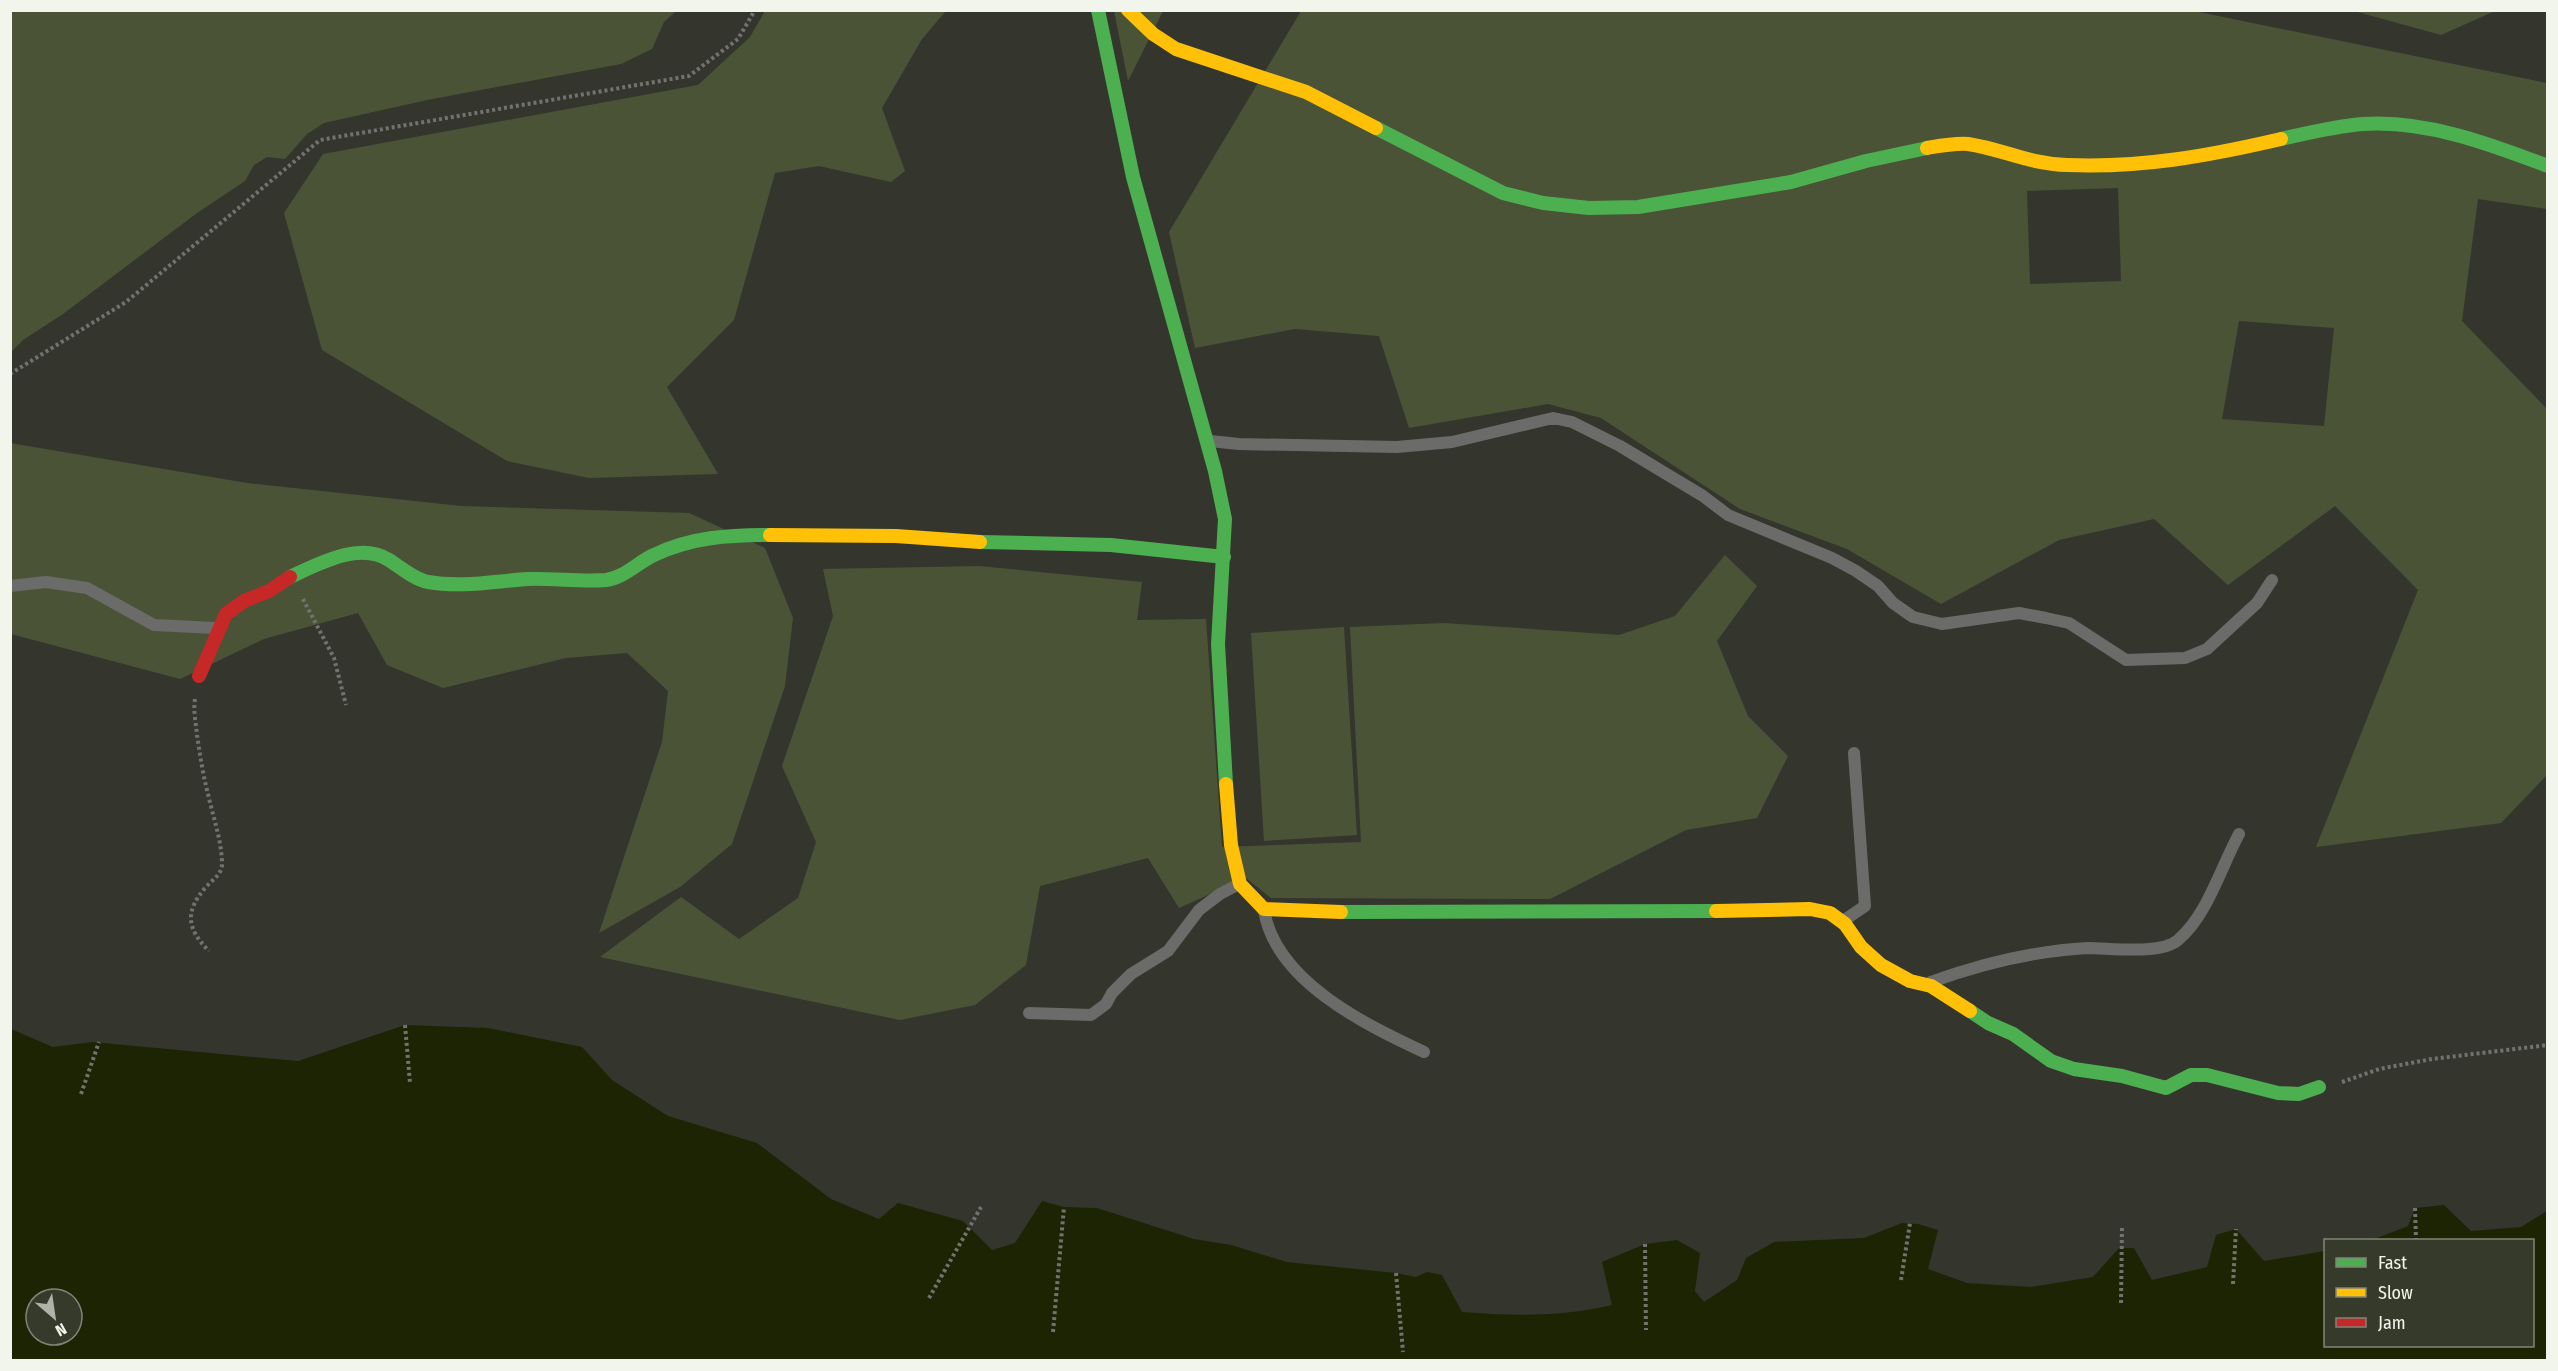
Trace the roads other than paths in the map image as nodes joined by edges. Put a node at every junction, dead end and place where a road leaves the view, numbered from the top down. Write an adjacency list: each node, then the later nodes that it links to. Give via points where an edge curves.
1 (1098, 10): 4 (street, via 1133,177)
2 (1128, 10): 3 (street, via 1176,49 1306,92 1503,193 1543,203 1589,208 1638,207 1791,182 1937,146 1967,144 2033,162 2067,165 2155,163 2210,156 2364,124 2417,127 2487,142)
3 (2547, 166)
4 (1207, 441): 5 (street, via 1225,519); 6 (lane, via 1397,447 1452,442 1553,418 1572,422 1620,446 1728,515 1856,571 1913,617 1942,624 2019,613 2046,618 2069,623 2126,660 2185,658 2207,649 2257,603)
5 (1224, 557): 8 (street, via 1111,545 735,534 698,539 653,555 608,580 529,579 458,585 425,582 378,553 354,554 327,560 244,601 226,614); 12 (street, via 1218,644 1221,727 1232,845)
6 (2272, 580)
7 (10, 586): 8 (lane, via 46,582 87,588 154,625)
8 (218, 628): 9 (street)
9 (199, 676)
10 (1854, 753): 14 (lane, via 1865,906)
11 (2239, 834): 15 (lane, via 2197,921 2176,942 2161,948 2030,953)
12 (1240, 884): 13 (street); 16 (lane, via 1199,910 1168,951 1131,974 1106,1004 1091,1015)
13 (1264, 909): 14 (street, via 1361,913 1810,909 1830,913); 17 (lane, via 1279,951 1299,976 1350,1012)
14 (1842, 922): 15 (street, via 1881,965)
15 (1924, 984): 18 (street, via 2013,1034 2051,1061 2074,1069 2166,1088 2191,1075 2207,1075 2278,1094 2299,1094)
16 (1029, 1013)
17 (1424, 1052)
18 (2319, 1087)

